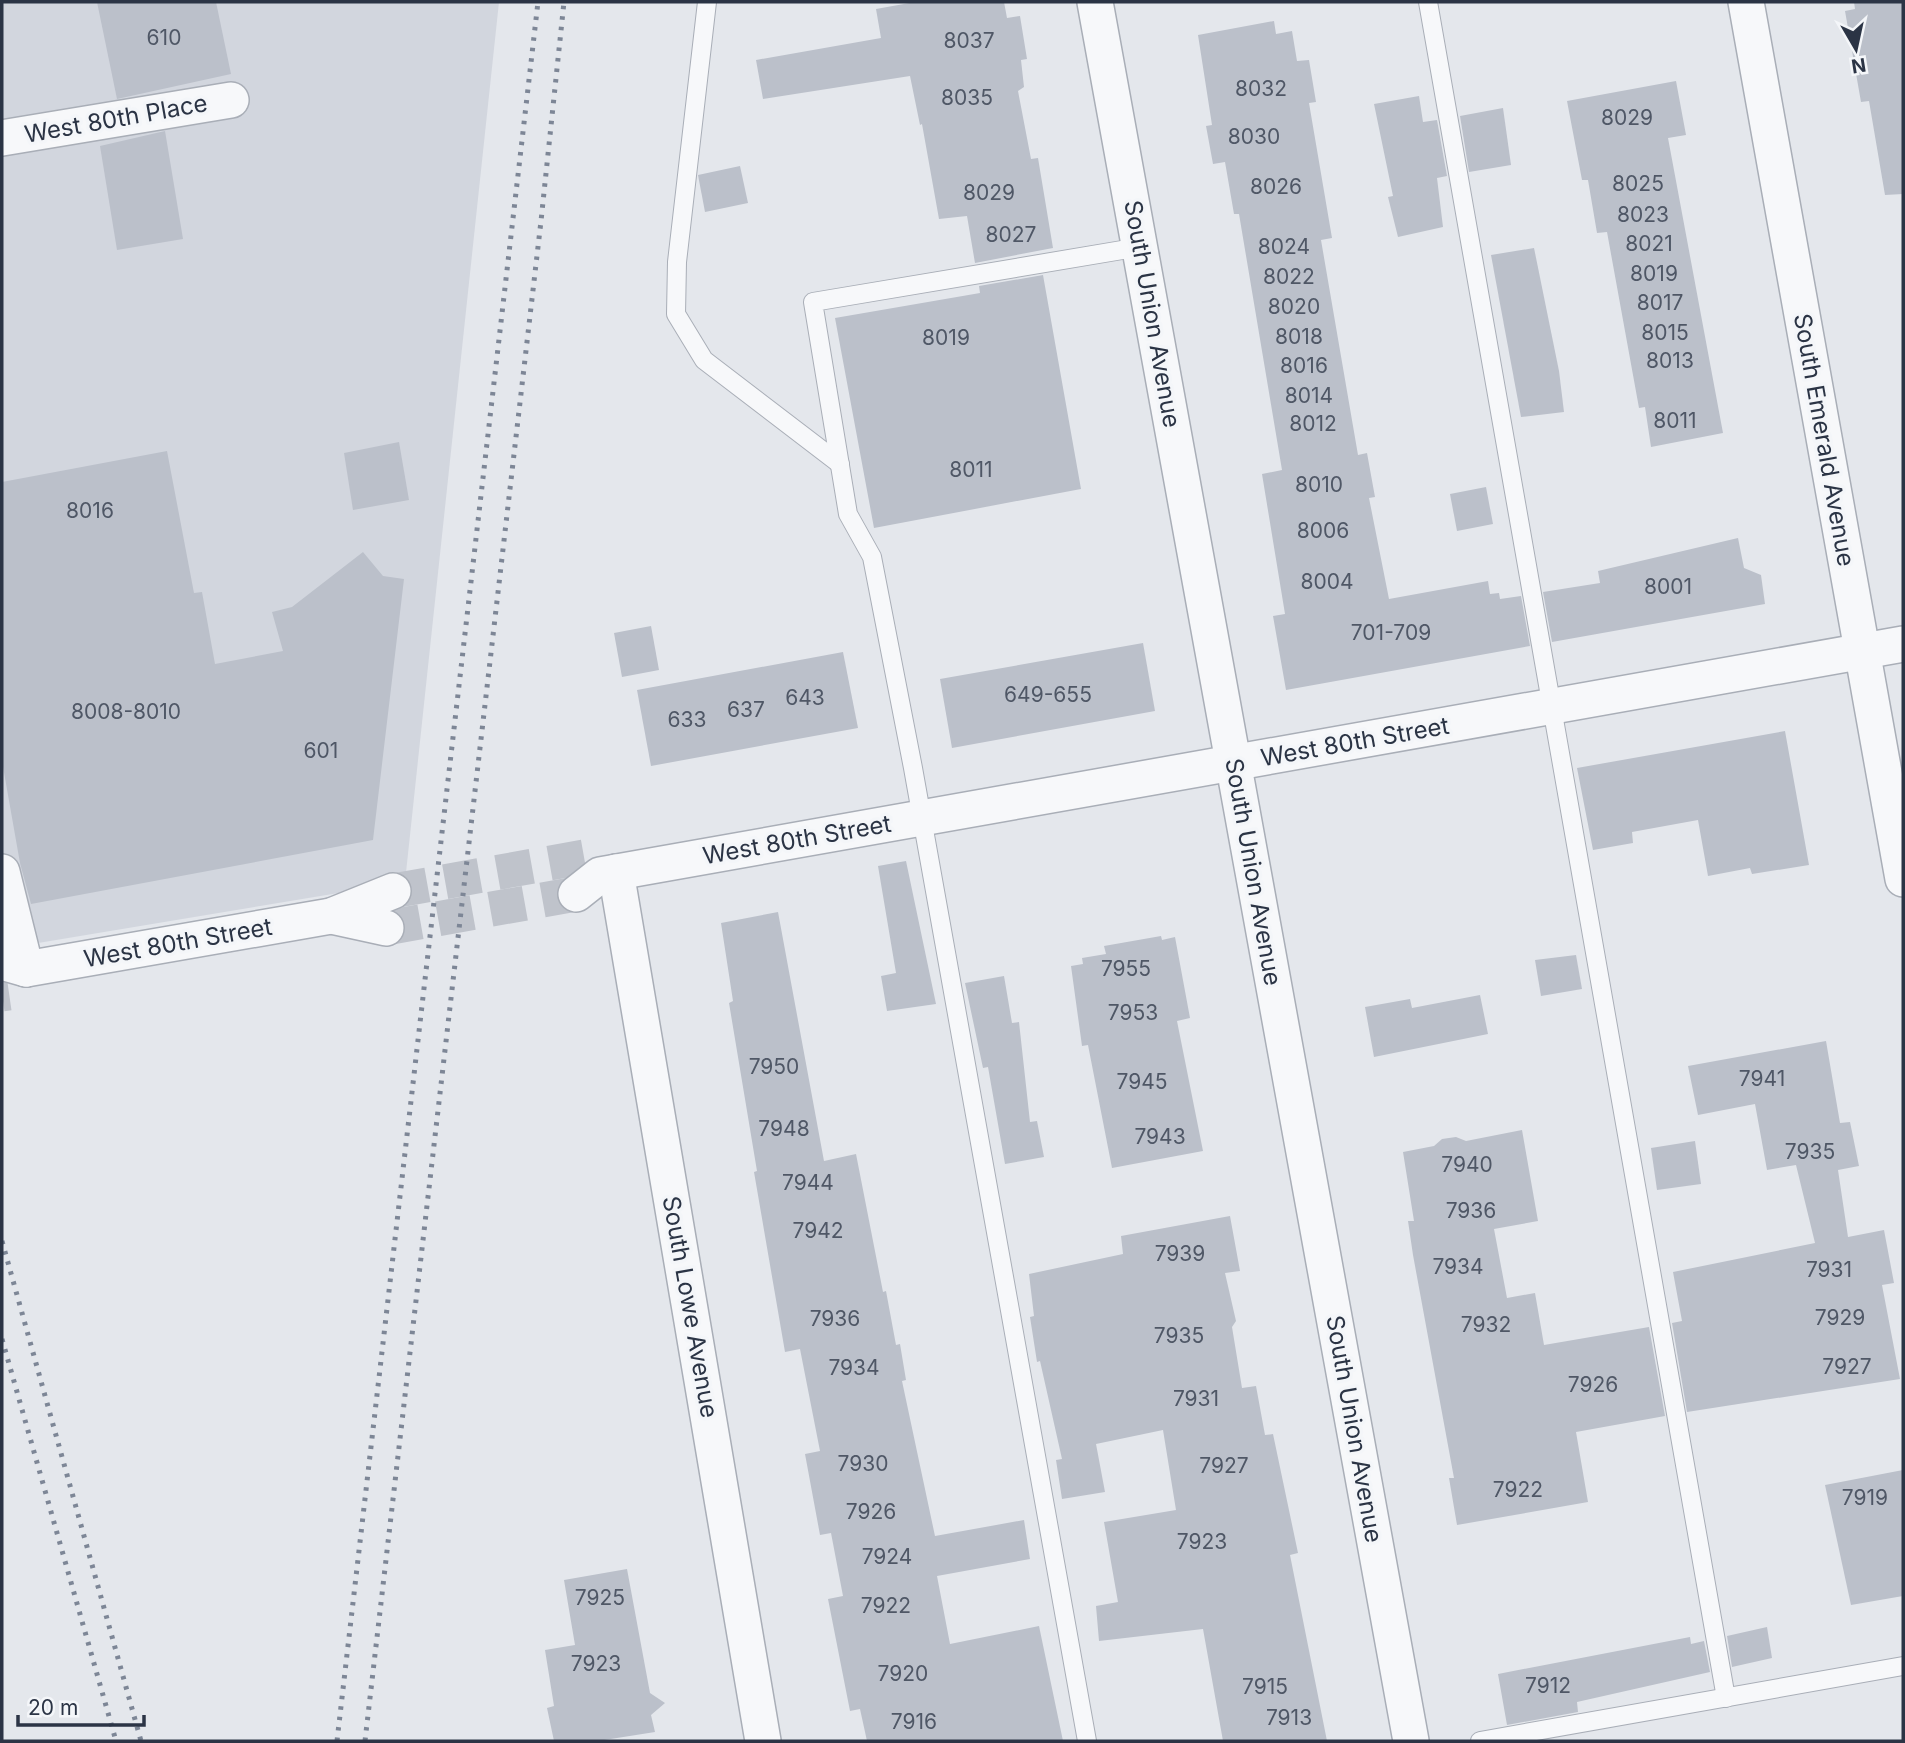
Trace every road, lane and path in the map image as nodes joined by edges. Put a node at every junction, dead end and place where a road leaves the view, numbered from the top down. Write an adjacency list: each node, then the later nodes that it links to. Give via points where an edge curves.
1 (707, 2): 8 (lane, via 677,262 676,314 704,360)
2 (1095, 2): 7 (street, South Union Avenue)
3 (1428, 2): 11 (lane)
4 (1746, 2): 10 (street, South Emerald Avenue)
5 (231, 100): 6 (street, West 80th Place)
6 (2, 138)
7 (1139, 247): 8 (lane, via 813,302); 12 (street, South Union Avenue)
8 (840, 464): 13 (lane, via 848,514 872,557)
9 (1903, 644): 10 (street, West 80th Street)
10 (1861, 652): 11 (street, West 80th Street); 16 (street, South Emerald Avenue)
11 (1552, 707): 12 (street, West 80th Street); 22 (lane)
12 (1233, 764): 13 (street, West 80th Street); 25 (street, South Union Avenue)
13 (923, 818): 15 (street, West 80th Street); 24 (lane)
14 (2, 872): 20 (street)
15 (594, 875): 23 (street, South Lowe Avenue)
16 (1903, 879)
17 (393, 891): 18 (street, West 80th Street)
18 (331, 916): 19 (street, West 80th Street); 20 (street, West 80th Street)
19 (386, 928)
20 (12, 975)
21 (1903, 1666): 22 (lane)
22 (1726, 1698): 26 (lane)
23 (763, 1741)
24 (1087, 1741)
25 (1411, 1741)
26 (1480, 1741)

